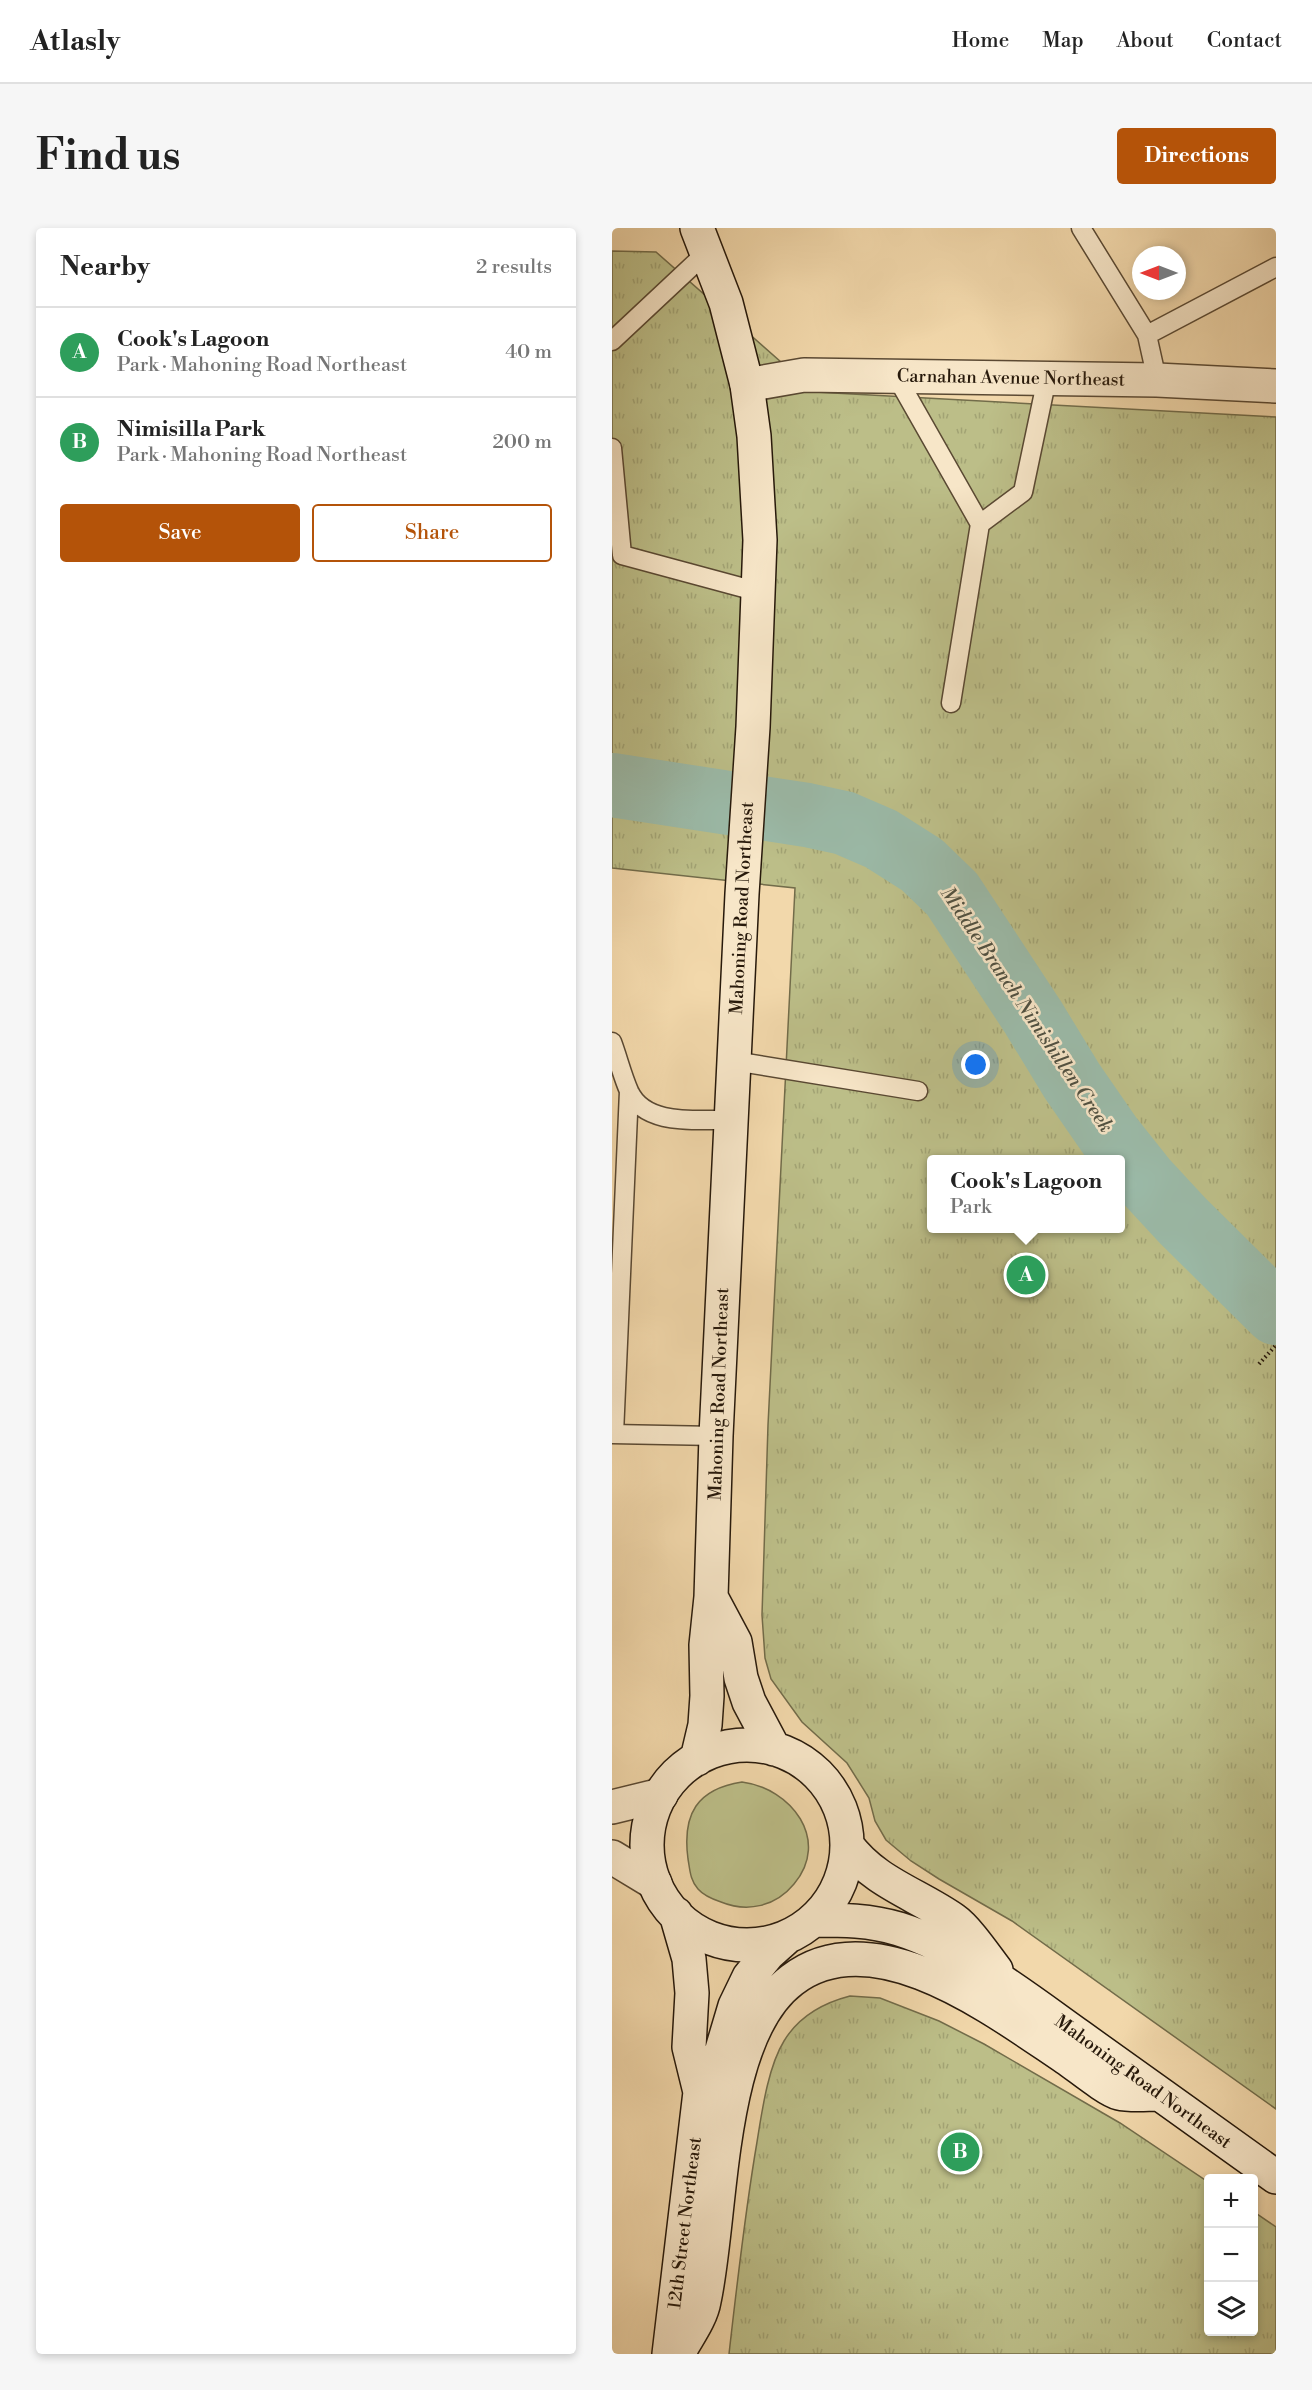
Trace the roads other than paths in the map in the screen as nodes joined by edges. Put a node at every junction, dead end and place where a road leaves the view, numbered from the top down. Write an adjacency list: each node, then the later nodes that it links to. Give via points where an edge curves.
1 (1081, 228): 4 (lane)
2 (702, 240): 5 (lane); 9 (main road, Mahoning Road Northeast, via 726,303)
3 (1276, 267): 4 (lane)
4 (1147, 335): 8 (lane)
5 (612, 341)
6 (896, 376): 7 (main road, Carnahan Avenue Northeast); 9 (main road, Carnahan Avenue Northeast, via 804,375); 12 (lane)
7 (1047, 378): 8 (main road, Carnahan Avenue Northeast); 12 (lane, via 1023,492)
8 (1157, 380): 10 (main road, Carnahan Avenue Northeast)
9 (747, 385): 13 (main road, Mahoning Road Northeast, via 758,487)
10 (1276, 386)
11 (612, 448): 13 (lane, via 622,555)
12 (980, 524): 14 (lane)
13 (759, 592): 16 (main road, Mahoning Road Northeast)
14 (951, 703)
15 (612, 1042): 17 (lane)
16 (734, 1061): 18 (lane); 19 (main road, Mahoning Road Northeast)
17 (629, 1091): 19 (lane, via 644,1110 659,1116); 20 (lane)
18 (918, 1091)
19 (730, 1120): 21 (main road, Mahoning Road Northeast)
20 (613, 1434): 21 (lane)
21 (716, 1436): 22 (main road, Mahoning Road Northeast)
22 (711, 1597): 23 (main road, Mahoning Road Northeast, via 735,1642 749,1702); 24 (main road, Mahoning Road Northeast, via 706,1712)
23 (774, 1749): 24 (main road, via 740,1745); 27 (main road, via 805,1764 830,1789 842,1814)
24 (697, 1759): 25 (main road, via 680,1771)
25 (661, 1795): 26 (main road); 29 (main road, via 651,1818 648,1845)
26 (612, 1807)
27 (847, 1845): 31 (main road, via 840,1882 826,1906); 32 (main road, Mahoning Road Northeast, via 884,1881 956,1921)
28 (612, 1857): 29 (main road)
29 (655, 1883): 30 (main road)
30 (676, 1914): 31 (main road, via 701,1933 727,1943 755,1945); 33 (main road, 12th Street Northeast, via 689,1959 689,2047)
31 (800, 1929): 32 (main road, Mahoning Road Northeast, via 843,1920 913,1934); 33 (main road, 12th Street Northeast, via 768,1954 749,1977 735,2006 721,2053)
32 (1011, 1988): 34 (main road, Mahoning Road Northeast)
33 (700, 2092): 36 (main road, 12th Street Northeast)
34 (1160, 2094): 35 (main road, Mahoning Road Northeast); 37 (main road, via 1118,2092 1000,2014 902,1966 863,1958 846,1959 798,1975 768,2004 740,2065 704,2304)
35 (1276, 2177)
36 (669, 2354)
37 (678, 2354)

